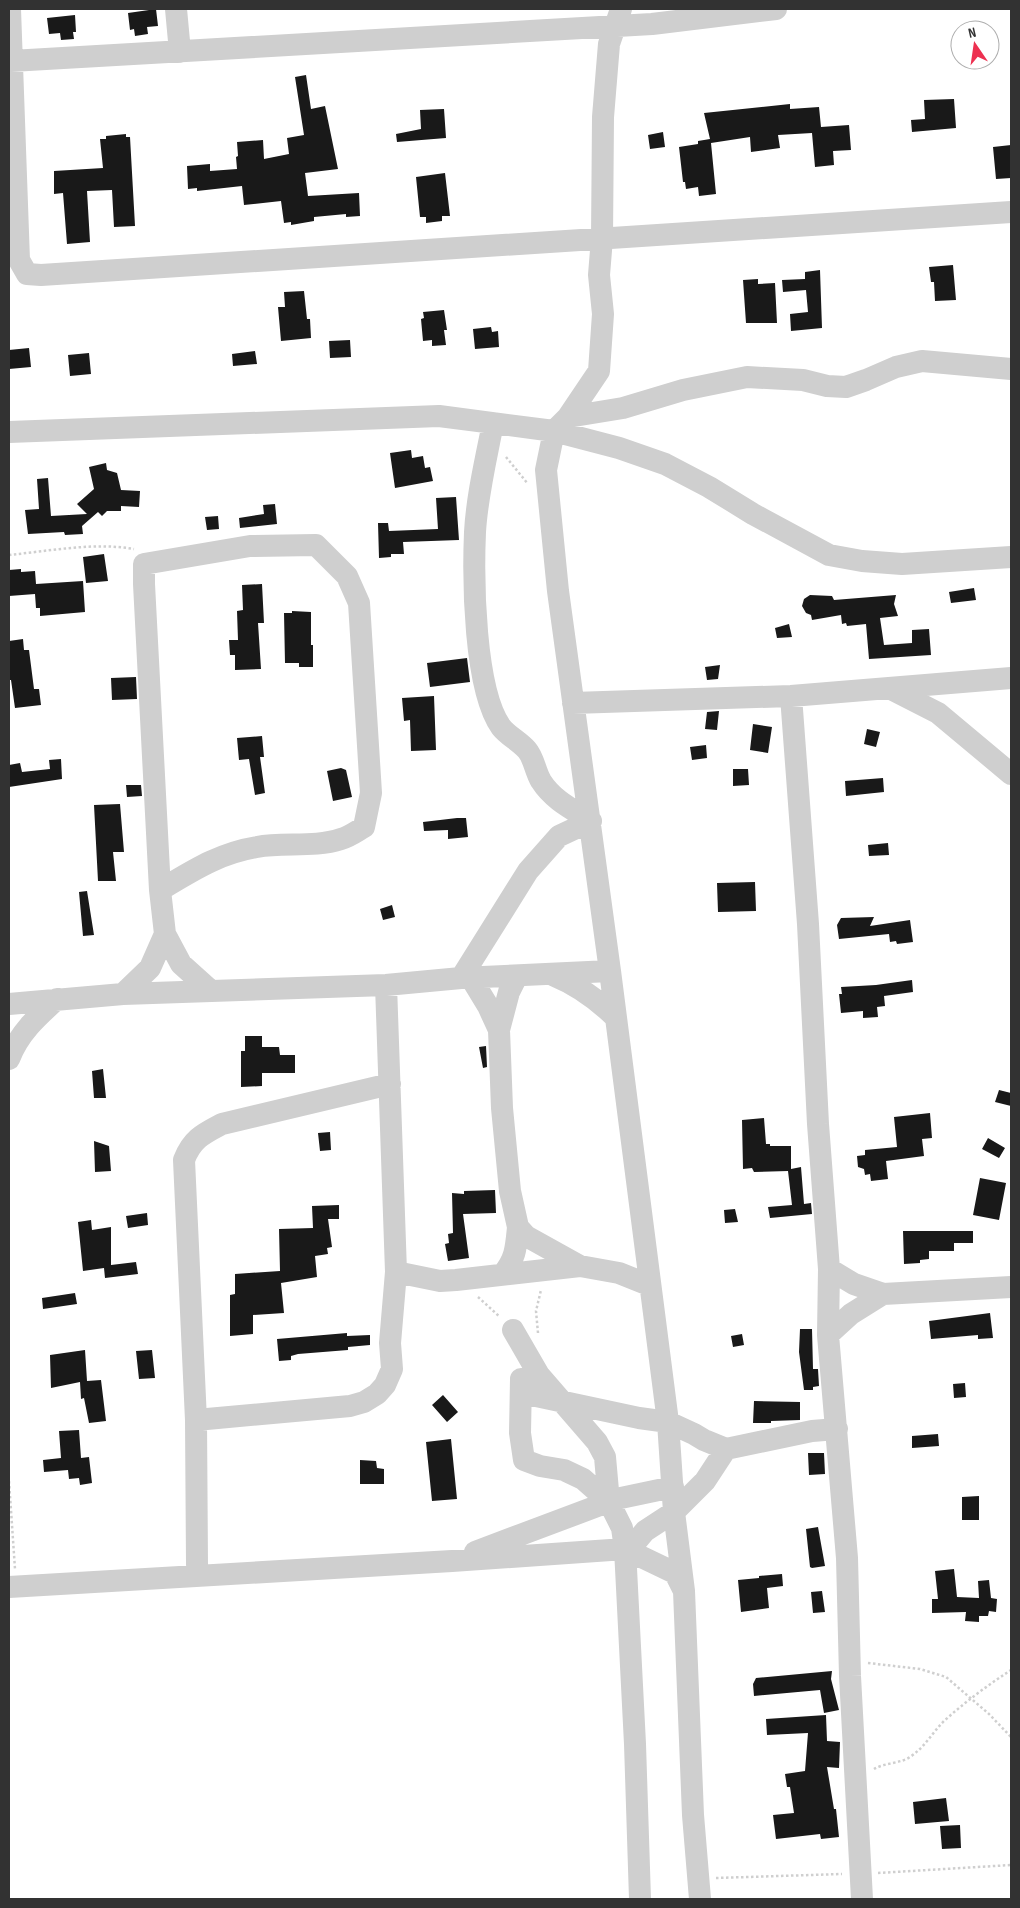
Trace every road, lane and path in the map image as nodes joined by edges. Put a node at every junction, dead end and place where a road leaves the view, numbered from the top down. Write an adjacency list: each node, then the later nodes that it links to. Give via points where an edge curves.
1 (10, 9): 6 (street)
2 (176, 9): 5 (street)
3 (776, 9): 4 (street, via 652,24)
4 (618, 17): 5 (street); 8 (street, via 609,44 603,117)
5 (180, 52): 6 (street)
6 (11, 62): 8 (street, via 19,260 27,274)
7 (1011, 212): 8 (street)
8 (602, 238): 11 (street, via 599,275 603,314 599,371)
9 (1011, 369): 11 (street, via 922,361 896,367 846,387 803,380 747,377 683,390)
10 (493, 424): 11 (street); 12 (street, via 439,416); 23 (street, via 475,532 479,660 501,727 528,751 541,781 556,800)
11 (561, 424): 14 (street, via 546,470); 16 (street, via 664,464 830,555 902,564)
12 (9, 432)
13 (502, 451): 14 (path, via 531,487)
14 (548, 500): 21 (street)
15 (9, 555): 17 (path, via 121,547 136,549)
16 (1011, 557)
17 (144, 564): 24 (street); 24 (street, via 250,546 316,545 331,558 347,576 359,603 371,793 364,827 341,839 258,847 233,853 210,860)
18 (1011, 678): 19 (street)
19 (888, 687): 20 (street); 22 (street, via 938,713)
20 (791, 696): 21 (street); 41 (street)
21 (573, 703): 23 (street)
22 (1011, 774)
23 (591, 821): 26 (street); 29 (street, via 559,836 528,871)
24 (160, 890): 25 (street)
25 (165, 934): 31 (street, via 181,964); 32 (street, via 150,968)
26 (610, 972): 27 (street); 35 (street)
27 (550, 974): 28 (street); 35 (street, via 588,994)
28 (517, 976): 29 (street); 36 (street, via 508,992)
29 (466, 978): 30 (street); 36 (street, via 488,1006)
30 (386, 985): 31 (street); 38 (street)
31 (211, 991): 32 (street)
32 (123, 994): 33 (street)
33 (57, 998): 34 (street); 37 (street)
34 (9, 1004)
35 (616, 1018): 46 (street)
36 (499, 1030): 39 (street, via 510,1191)
37 (11, 1049)
38 (390, 1084): 43 (street); 53 (street, via 222,1124 190,1146 184,1160)
39 (518, 1227): 40 (street, via 526,1236); 44 (street, via 515,1251)
40 (580, 1266): 42 (street); 46 (street, via 619,1273)
41 (829, 1269): 48 (street, via 854,1284); 49 (street)
42 (539, 1270): 44 (street); 50 (path, via 541,1291 536,1312)
43 (396, 1272): 45 (street); 53 (street, via 390,1343 392,1369 377,1394 350,1406)
44 (503, 1274): 45 (street)
45 (456, 1280): 50 (path)
46 (649, 1285): 54 (street)
47 (1011, 1287): 48 (street)
48 (883, 1294): 49 (street, via 851,1314)
49 (828, 1335): 55 (street)
50 (524, 1337): 51 (street); 52 (street, via 539,1375)
51 (522, 1393): 52 (street); 59 (street, via 520,1433 524,1460 564,1470 583,1479)
52 (560, 1400): 54 (street); 59 (street, via 597,1442 605,1457)
53 (196, 1420): 63 (street)
54 (668, 1422): 56 (street); 58 (street)
55 (837, 1429): 56 (street, via 812,1430); 66 (street, via 847,1558)
56 (726, 1449): 60 (street, via 705,1481)
57 (9, 1481): 64 (path)
58 (673, 1487): 59 (street); 60 (street)
59 (609, 1502): 61 (street, via 622,1528); 62 (street)
60 (674, 1512): 61 (street, via 645,1531); 65 (street)
61 (626, 1549): 62 (street); 65 (street, via 675,1573); 71 (street)
62 (452, 1561): 63 (street)
63 (198, 1575): 64 (street)
64 (12, 1587)
65 (684, 1591): 72 (street, via 693,1815)
66 (849, 1662): 68 (path, via 887,1664 937,1674 946,1677); 70 (street)
67 (1011, 1670): 68 (path)
68 (972, 1699): 69 (path); 70 (path, via 943,1722 924,1746 908,1759 876,1767)
69 (1011, 1737)
70 (856, 1780): 73 (street)
71 (640, 1899)
72 (700, 1899)
73 (862, 1899)

